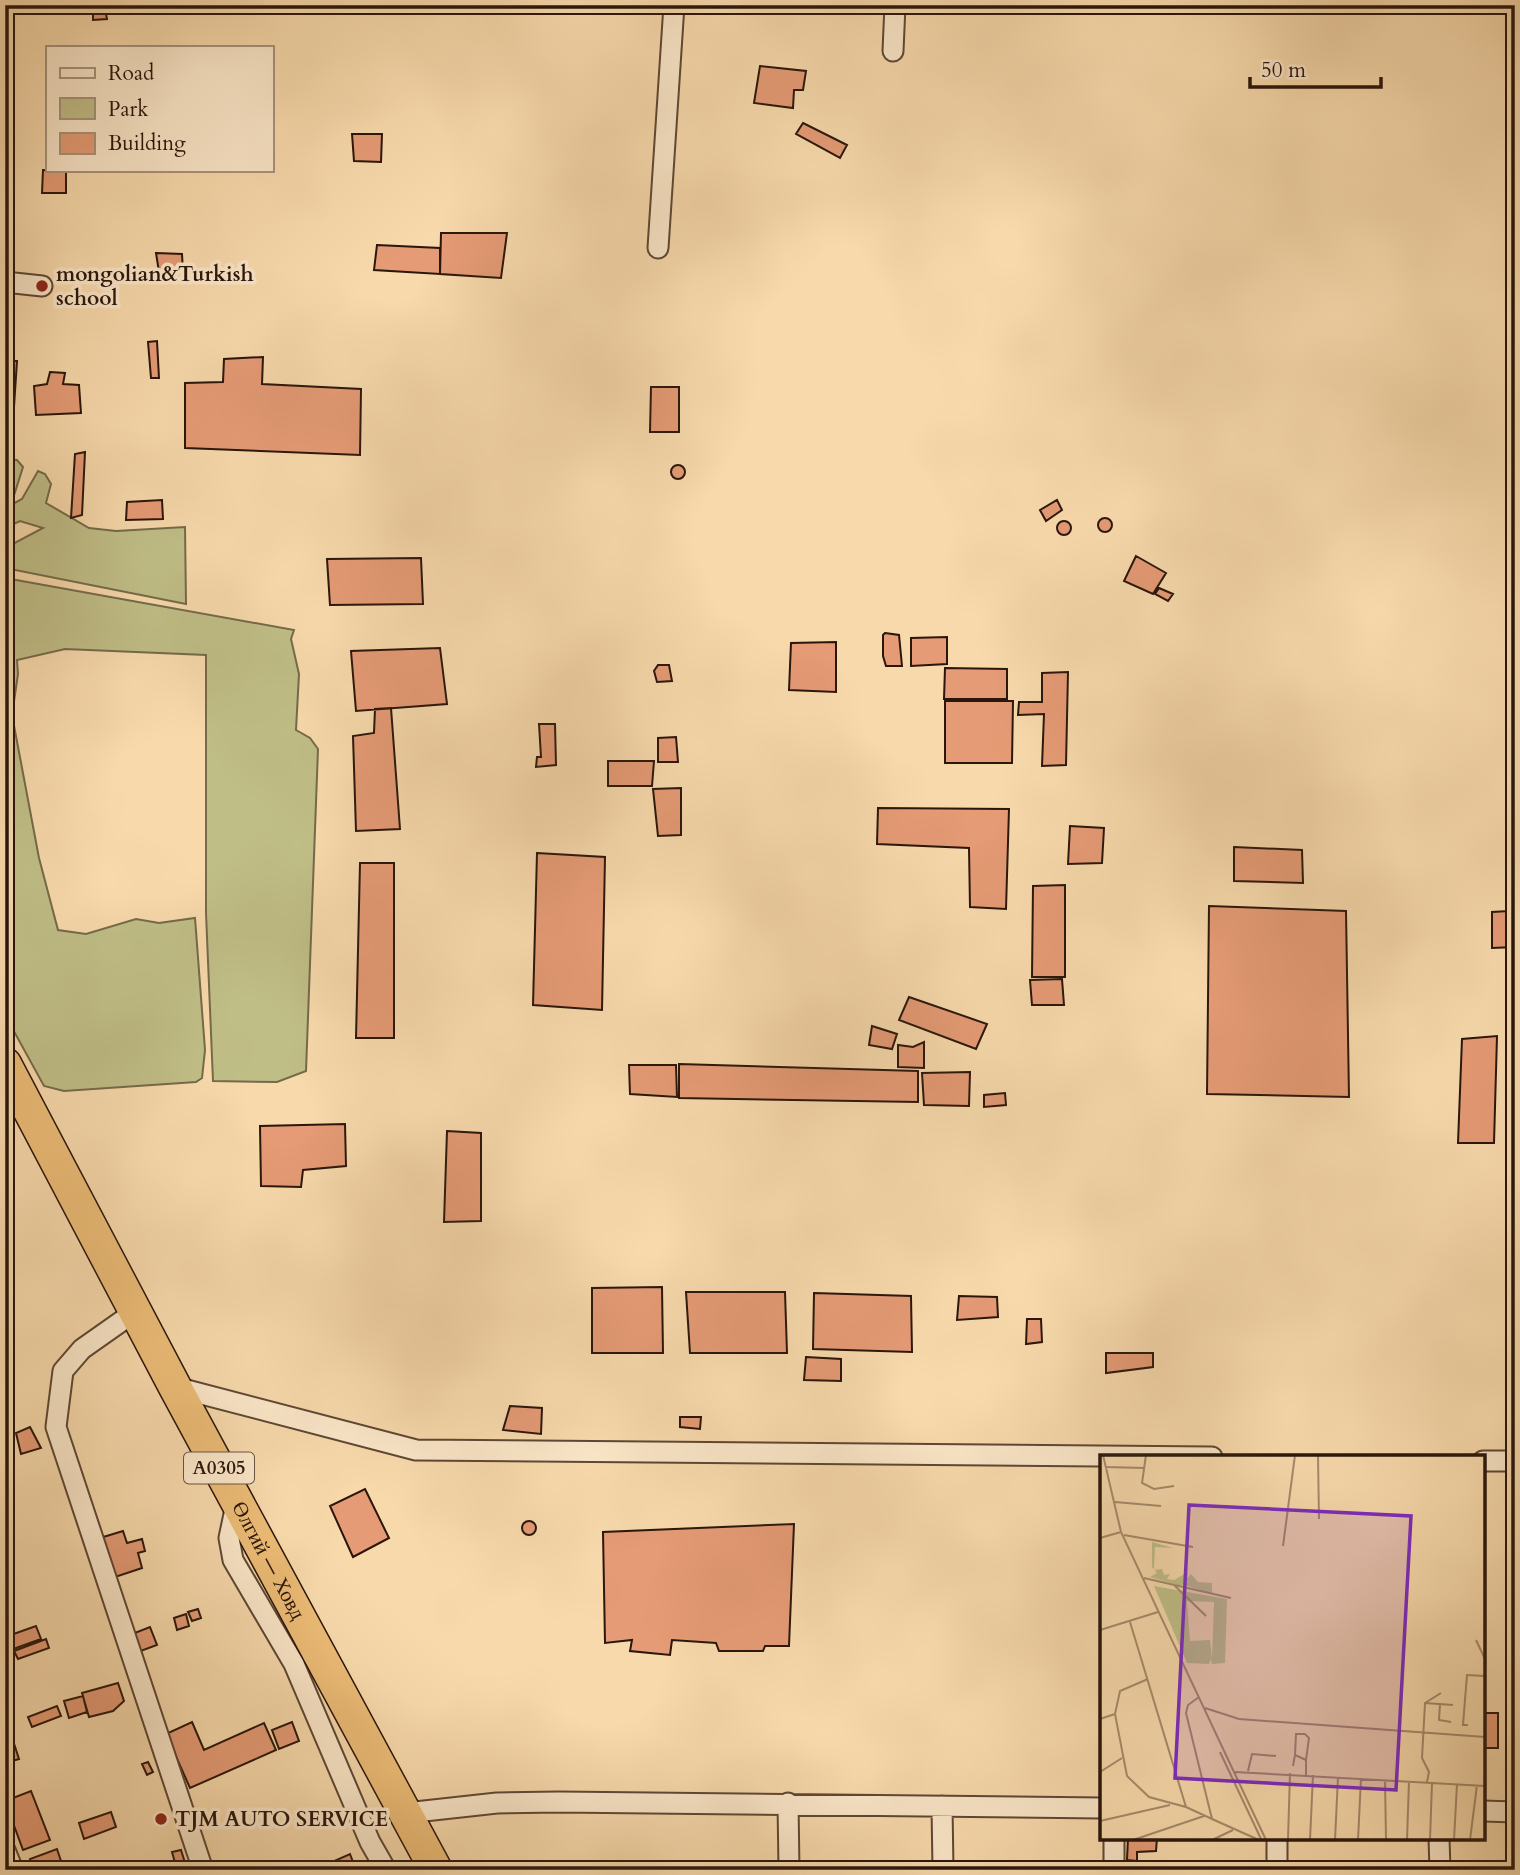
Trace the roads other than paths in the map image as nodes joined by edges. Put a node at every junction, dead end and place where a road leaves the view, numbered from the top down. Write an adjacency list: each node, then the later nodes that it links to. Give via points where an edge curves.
1 (674, 5): 4 (street)
2 (895, 5): 3 (street)
3 (893, 51)
4 (658, 248)
5 (5, 282): 6 (street)
6 (42, 286)
7 (5, 1064): 8 (highway, Өлгий — Ховд / A0305)
8 (136, 1311): 9 (highway, Өлгий — Ховд / A0305); 25 (street, via 82,1349 62,1371 56,1427)
9 (175, 1387): 10 (street, via 416,1450); 13 (highway, Өлгий — Ховд / A0305)
10 (1100, 1456)
11 (1485, 1461): 12 (street)
12 (1515, 1461)
13 (236, 1500): 19 (highway, Өлгий — Ховд / A0305); 26 (street, via 229,1538 233,1560 294,1664)
14 (788, 1803): 15 (street); 19 (street, via 510,1803); 28 (street)
15 (942, 1806): 16 (street); 29 (street)
16 (1100, 1808)
17 (1485, 1811): 18 (street)
18 (1515, 1812)
19 (406, 1813): 27 (highway, Өлгий — Ховд / A0305)
20 (1114, 1840): 30 (street)
21 (1277, 1840): 31 (street)
22 (1439, 1840): 32 (street)
23 (5, 1850): 24 (street)
24 (13, 1870)
25 (203, 1870)
26 (386, 1870)
27 (436, 1870)
28 (789, 1870)
29 (943, 1870)
30 (1114, 1870)
31 (1277, 1870)
32 (1440, 1870)

